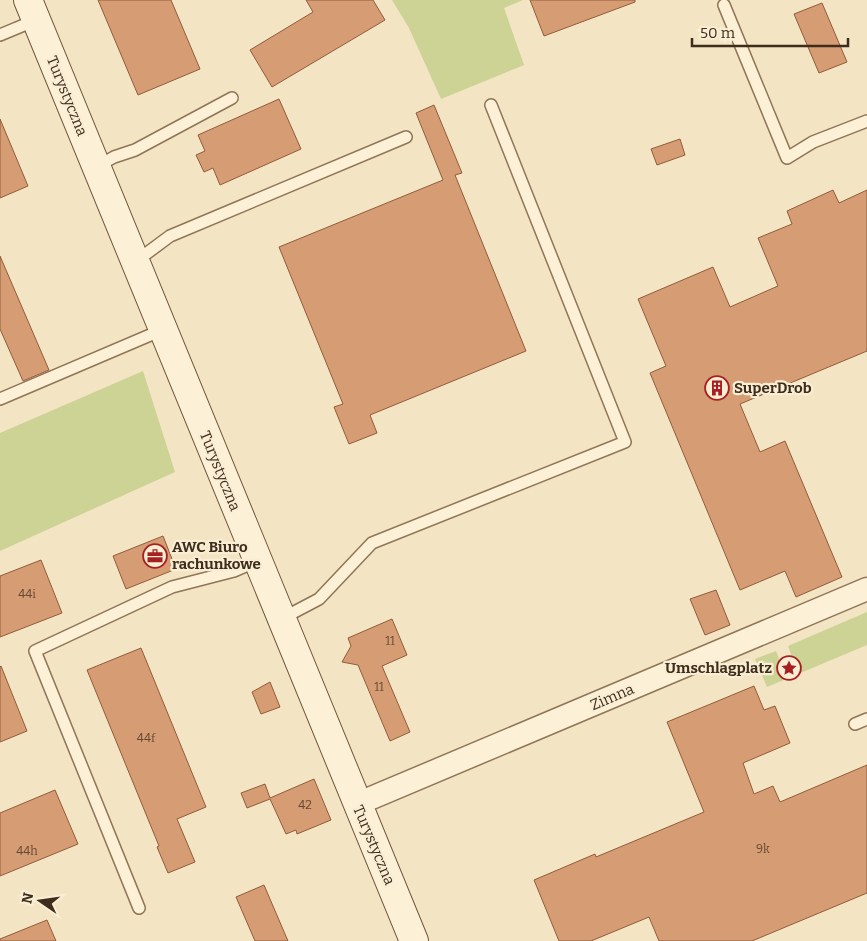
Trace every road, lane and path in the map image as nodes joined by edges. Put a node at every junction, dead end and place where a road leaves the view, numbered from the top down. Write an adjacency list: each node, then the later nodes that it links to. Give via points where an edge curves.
1 (724, 4): 6 (lane, via 787,158 813,142)
2 (32, 10): 3 (lane); 8 (main road, Turystyczna)
3 (0, 35)
4 (232, 98): 8 (lane)
5 (491, 105): 14 (lane, via 625,442 372,543 319,599)
6 (867, 121)
7 (406, 137): 9 (lane, via 170,236)
8 (96, 167): 9 (main road, Turystyczna)
9 (134, 262): 10 (main road, Turystyczna)
10 (162, 330): 11 (lane); 12 (main road, Turystyczna)
11 (0, 399)
12 (258, 561): 14 (main road, Turystyczna); 18 (lane, via 234,571 172,587 35,651)
13 (867, 589): 17 (street, Zimna)
14 (281, 619): 17 (main road, Turystyczna)
15 (867, 719): 16 (lane)
16 (855, 724)
17 (357, 804): 19 (main road, Turystyczna)
18 (139, 908)
19 (414, 941)

